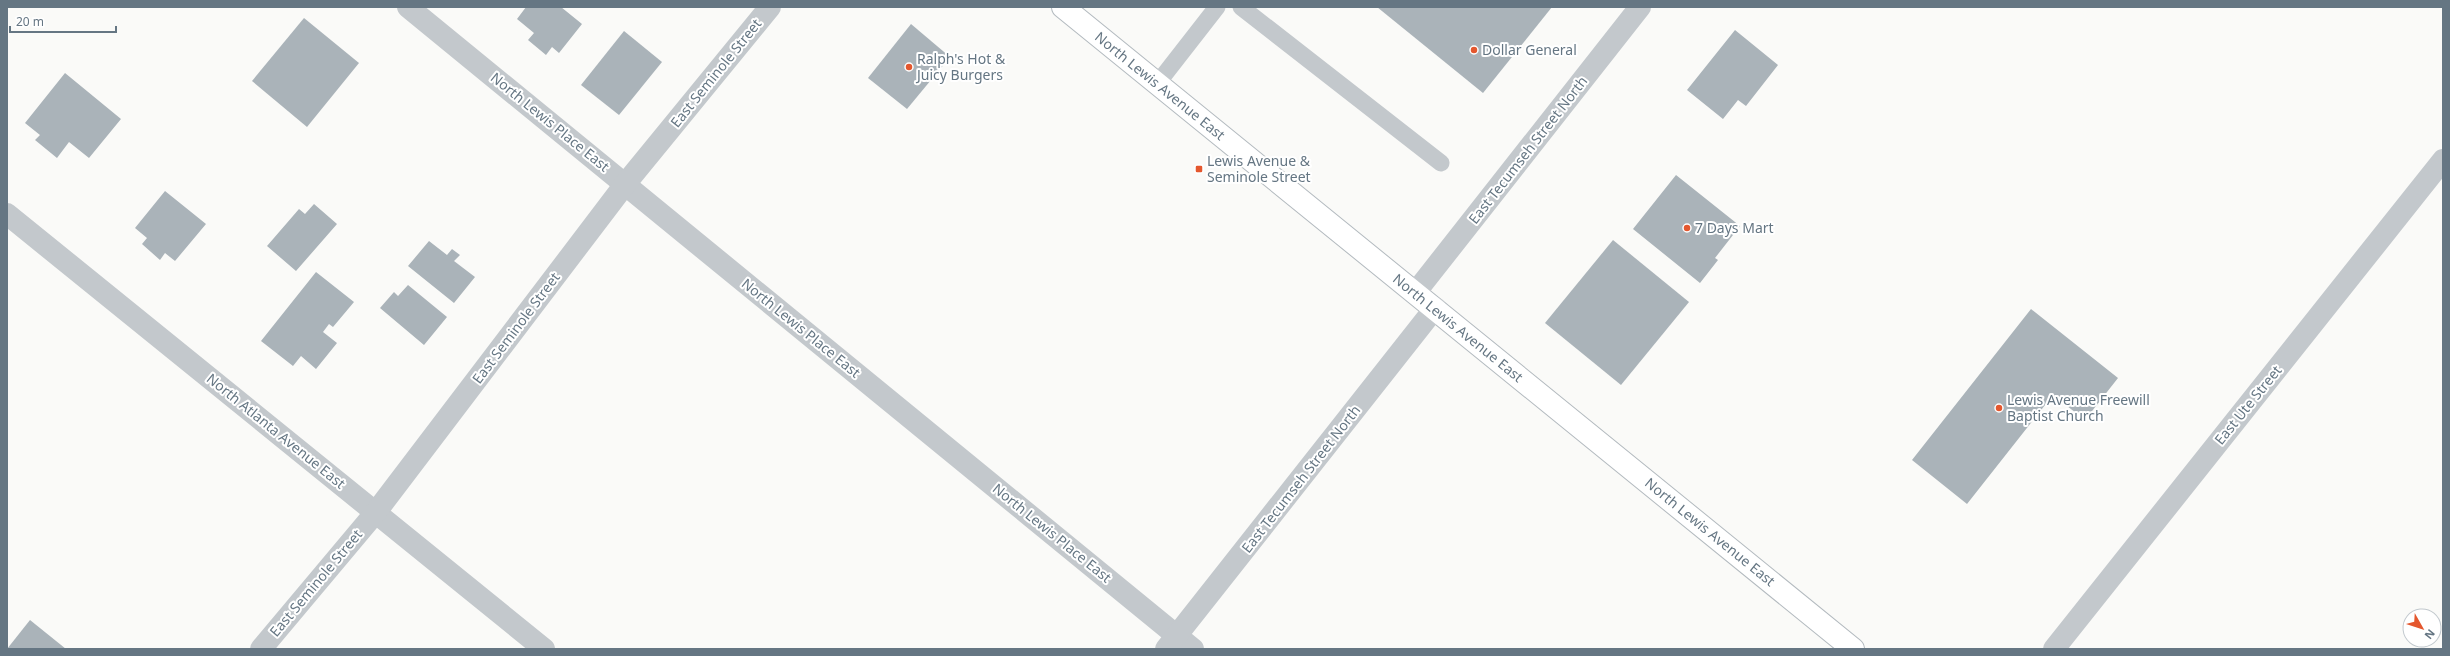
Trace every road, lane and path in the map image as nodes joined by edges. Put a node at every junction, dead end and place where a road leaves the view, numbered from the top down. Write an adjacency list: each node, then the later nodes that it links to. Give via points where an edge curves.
1 (408, 7): 10 (street, North Lewis Place East)
2 (770, 7): 10 (street, East Seminole Street)
3 (1062, 7): 7 (main road, North Lewis Avenue East)
4 (1217, 7): 7 (lane)
5 (1241, 7): 9 (lane)
6 (1640, 7): 12 (street, East Tecumseh Street North)
7 (1157, 84): 12 (main road, North Lewis Avenue East)
8 (2443, 160): 19 (street, East Ute Street)
9 (1441, 163)
10 (626, 184): 14 (street, East Seminole Street); 15 (street, North Lewis Place East)
11 (7, 214): 14 (street, North Atlanta Avenue East)
12 (1415, 293): 13 (main road, North Lewis Avenue East)
13 (1435, 308): 15 (street, East Tecumseh Street North); 18 (main road, North Lewis Avenue East)
14 (376, 512): 16 (street, East Seminole Street); 17 (street, North Atlanta Avenue East)
15 (1179, 644)
16 (261, 649)
17 (544, 649)
18 (1854, 649)
19 (2054, 649)

